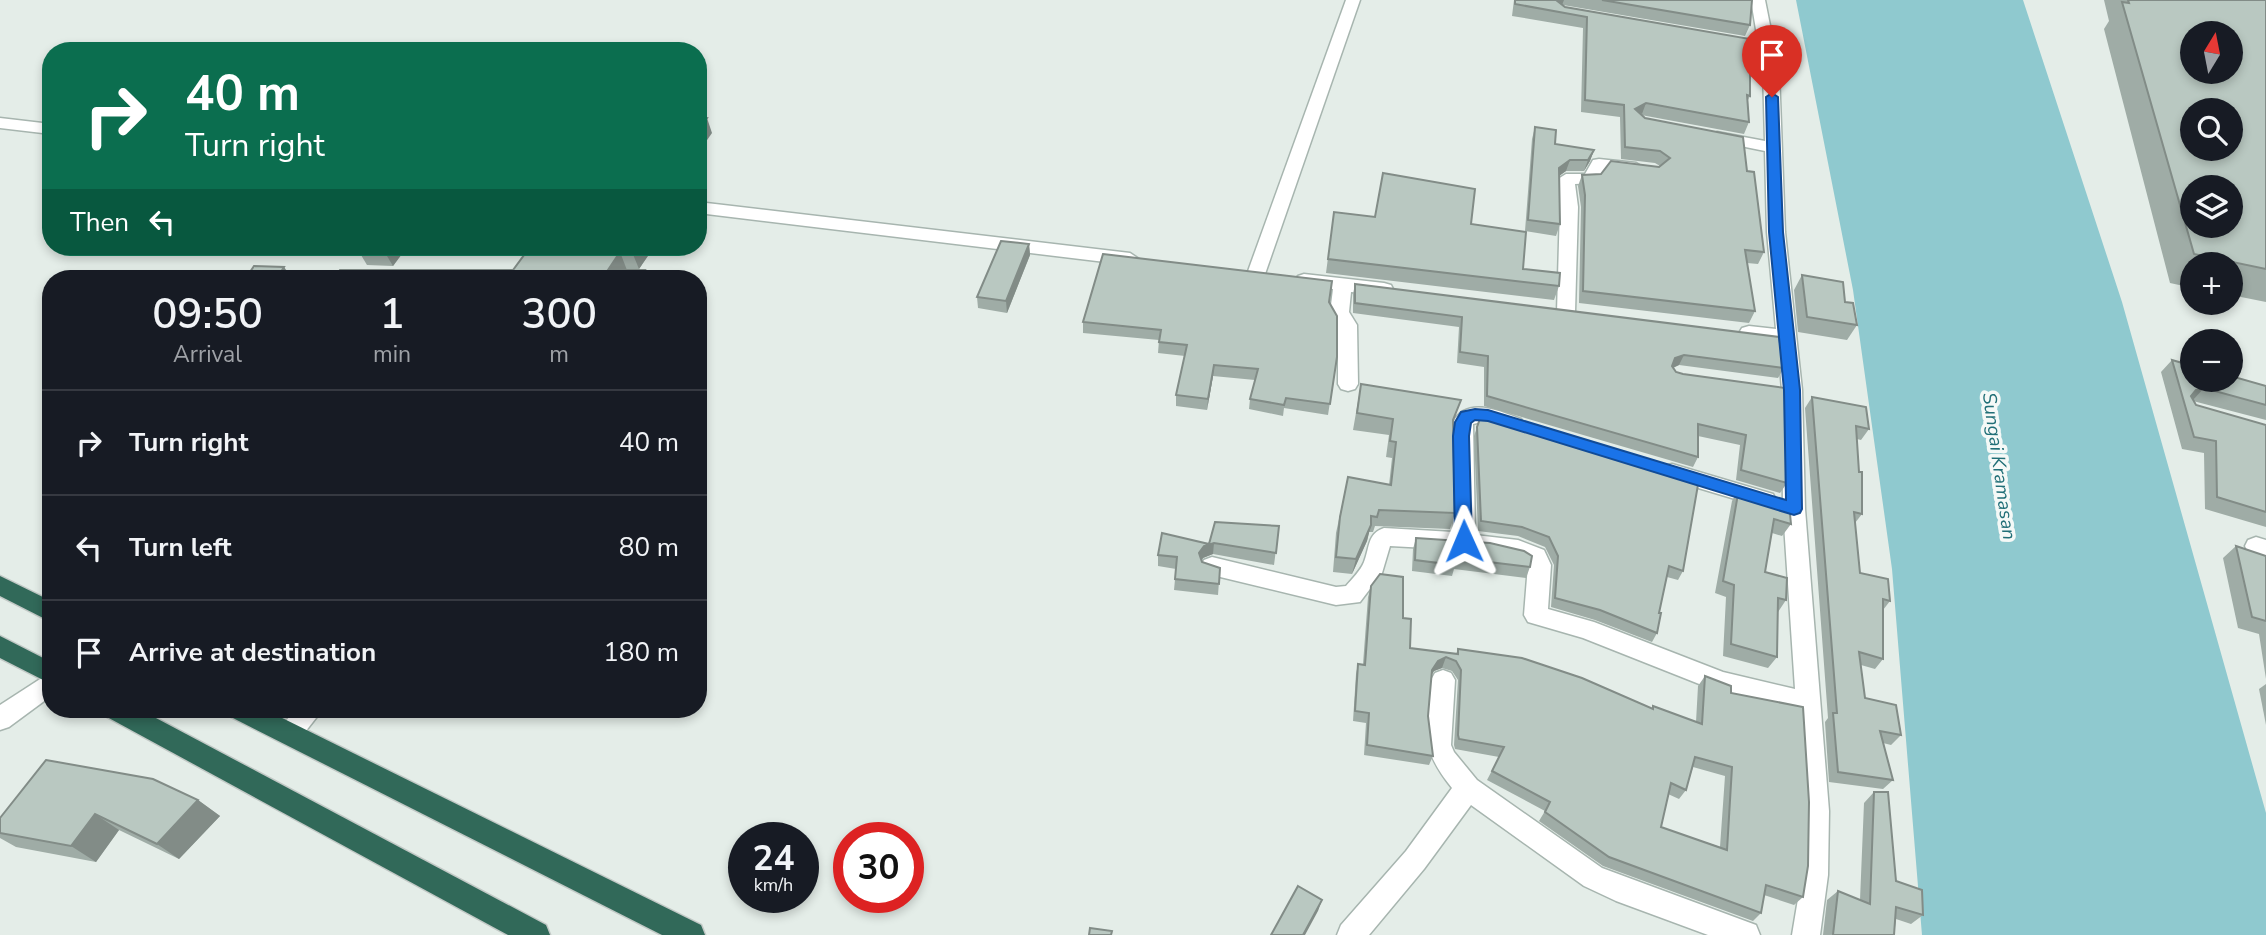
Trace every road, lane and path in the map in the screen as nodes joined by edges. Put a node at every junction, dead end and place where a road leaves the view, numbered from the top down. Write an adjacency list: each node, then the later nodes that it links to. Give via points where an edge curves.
1 (1353, 0): 10 (street, via 1249,273)
2 (1758, 0): 6 (street, via 1760,46 1771,71)
3 (0, 122): 4 (street)
4 (42, 128)
5 (1701, 134): 6 (street)
6 (1773, 148): 14 (street)
7 (1655, 171): 12 (street, via 1600,163 1591,179 1566,178)
8 (707, 208): 9 (street)
9 (1147, 261)
10 (1343, 284): 11 (street); 15 (street, via 1339,310 1348,325)
11 (1396, 291)
12 (1567, 312)
13 (1731, 331): 14 (street)
14 (1785, 337): 17 (street)
15 (1348, 384)
16 (1767, 387): 17 (street)
17 (1792, 390): 20 (street)
18 (1541, 432): 21 (street, via 1488,416 1467,416 1463,422)
19 (1647, 464): 20 (street)
20 (1794, 509): 29 (street)
21 (1464, 541): 22 (street, via 1384,537 1369,575 1346,598); 29 (street, via 1536,555 1542,563 1536,615 1586,629 1722,682)
22 (1212, 566)
23 (0, 585): 24 (highway)
24 (42, 607)
25 (0, 646): 26 (highway)
26 (42, 669)
27 (1443, 680): 35 (street, via 1439,745 1444,759)
28 (42, 689): 33 (street)
29 (1808, 703): 40 (street, via 1816,811 1815,875)
30 (133, 718): 36 (highway)
31 (258, 718): 34 (highway)
32 (303, 718): 34 (street)
33 (0, 719)
34 (289, 733): 37 (highway)
35 (1468, 788): 38 (street); 39 (street, via 1592,877)
36 (536, 935)
37 (691, 935)
38 (1351, 935)
39 (1746, 935)
40 (1806, 935)

